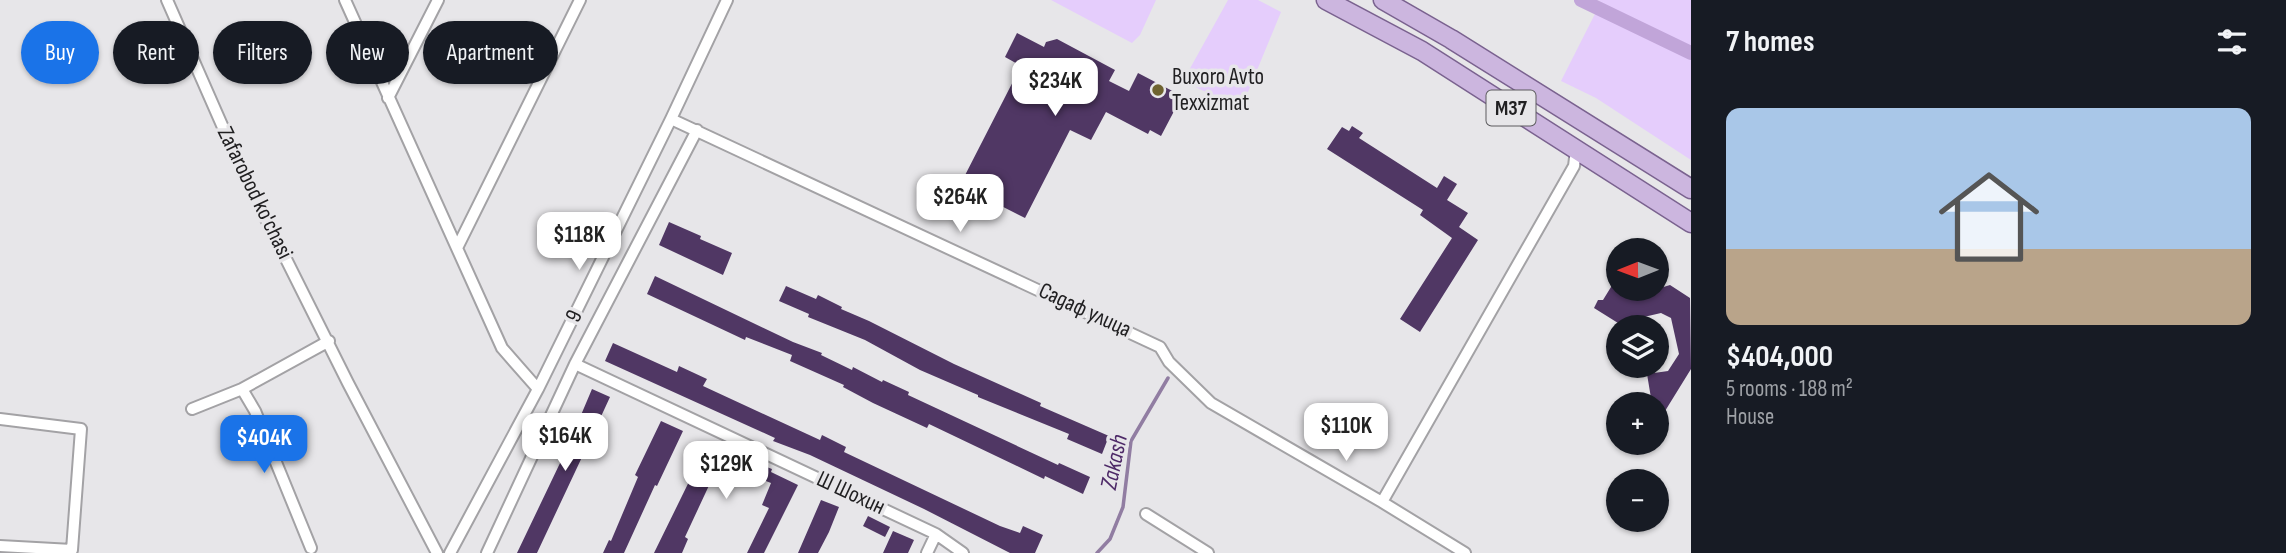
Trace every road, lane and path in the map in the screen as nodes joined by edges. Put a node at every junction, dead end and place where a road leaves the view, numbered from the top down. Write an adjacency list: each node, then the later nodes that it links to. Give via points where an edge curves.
1 (167, 0): 15 (street, Zafarobod ko'chasi, via 243,173)
2 (345, 0): 8 (street)
3 (438, 0): 8 (street)
4 (580, 0): 14 (street)
5 (727, 0): 9 (street, 9)
6 (1326, 0): 11 (main road, M37, via 1422,51)
7 (1383, 0): 12 (main road, M37)
8 (388, 98): 14 (street)
9 (671, 119): 10 (street, Садаф улица); 18 (street, 9)
10 (697, 130): 16 (street); 21 (street, Садаф улица, via 1160,346 1169,362 1211,403)
11 (1576, 150): 13 (main road, M37); 21 (street, via 1574,166)
12 (1691, 189)
13 (1691, 223)
14 (457, 246): 18 (street, via 502,348)
15 (329, 341): 17 (street); 27 (street, Zafarobod ko'chasi)
16 (575, 364): 23 (street, Ш Шохин); 29 (street)
17 (242, 389): 19 (street); 25 (street)
18 (538, 389): 28 (street, 9)
19 (192, 409)
20 (0, 419): 26 (street, via 81,429 72,550)
21 (1382, 502): 33 (street, Садаф улица)
22 (1146, 514): 32 (street)
23 (936, 534): 30 (street); 31 (street, Ш Шохин)
24 (0, 546): 26 (street)
25 (311, 548)
26 (39, 551)
27 (437, 553)
28 (450, 553)
29 (486, 553)
30 (927, 553)
31 (963, 553)
32 (1208, 553)
33 (1465, 553)

